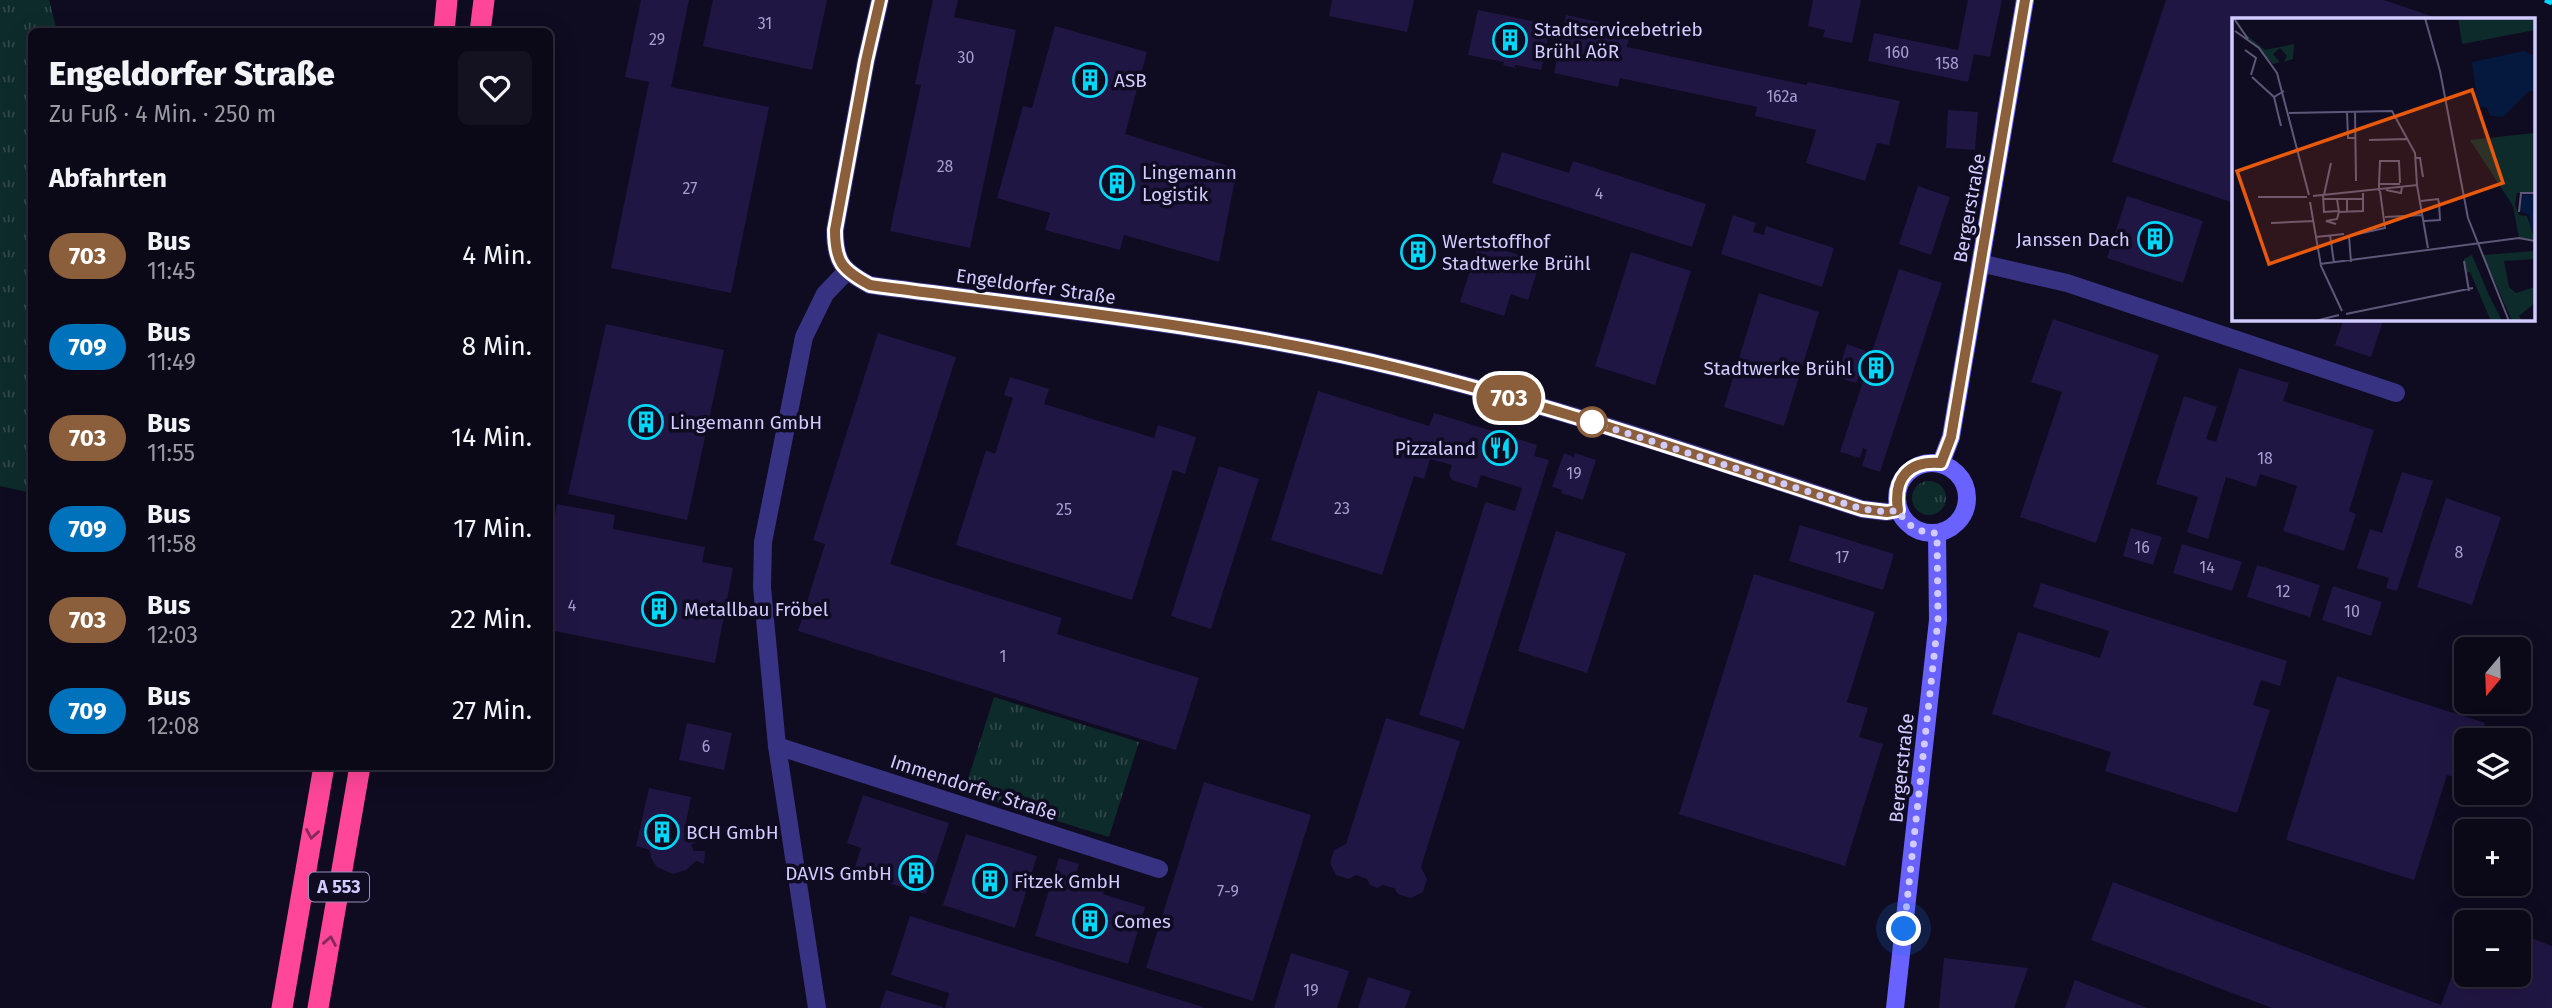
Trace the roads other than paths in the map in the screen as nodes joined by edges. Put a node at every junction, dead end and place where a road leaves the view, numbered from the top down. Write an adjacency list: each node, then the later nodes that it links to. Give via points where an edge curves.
1 (447, 0): 5 (highway)
2 (484, 0): 6 (highway)
3 (880, 0): 8 (street, via 835,230 835,251)
4 (2025, 0): 7 (street, Bergerstraße)
5 (444, 28)
6 (480, 28)
7 (1980, 263): 9 (street, via 2067,283); 10 (street, Bergerstraße, via 1951,437)
8 (846, 272): 11 (street, Engeldorfer Straße, via 870,285 1229,333 1401,368 1592,422 1862,509); 13 (street, via 825,294 804,337 763,542 762,587)
9 (2396, 393)
10 (1941, 463): 11 (street, via 1916,465 1905,473 1898,484); 12 (street, via 1962,479 1967,492 1961,517)
11 (1898, 510): 12 (street, via 1909,525)
12 (1937, 533): 20 (street, Bergerstraße, via 1938,620)
13 (777, 746): 16 (street, Immendorfer Straße); 19 (street)
14 (323, 770): 17 (highway, A 553, one-way to 17)
15 (359, 770): 18 (highway, A 553, one-way to 15)
16 (1159, 869)
17 (282, 1008)
18 (318, 1008)
19 (817, 1008)
20 (1895, 1008)

